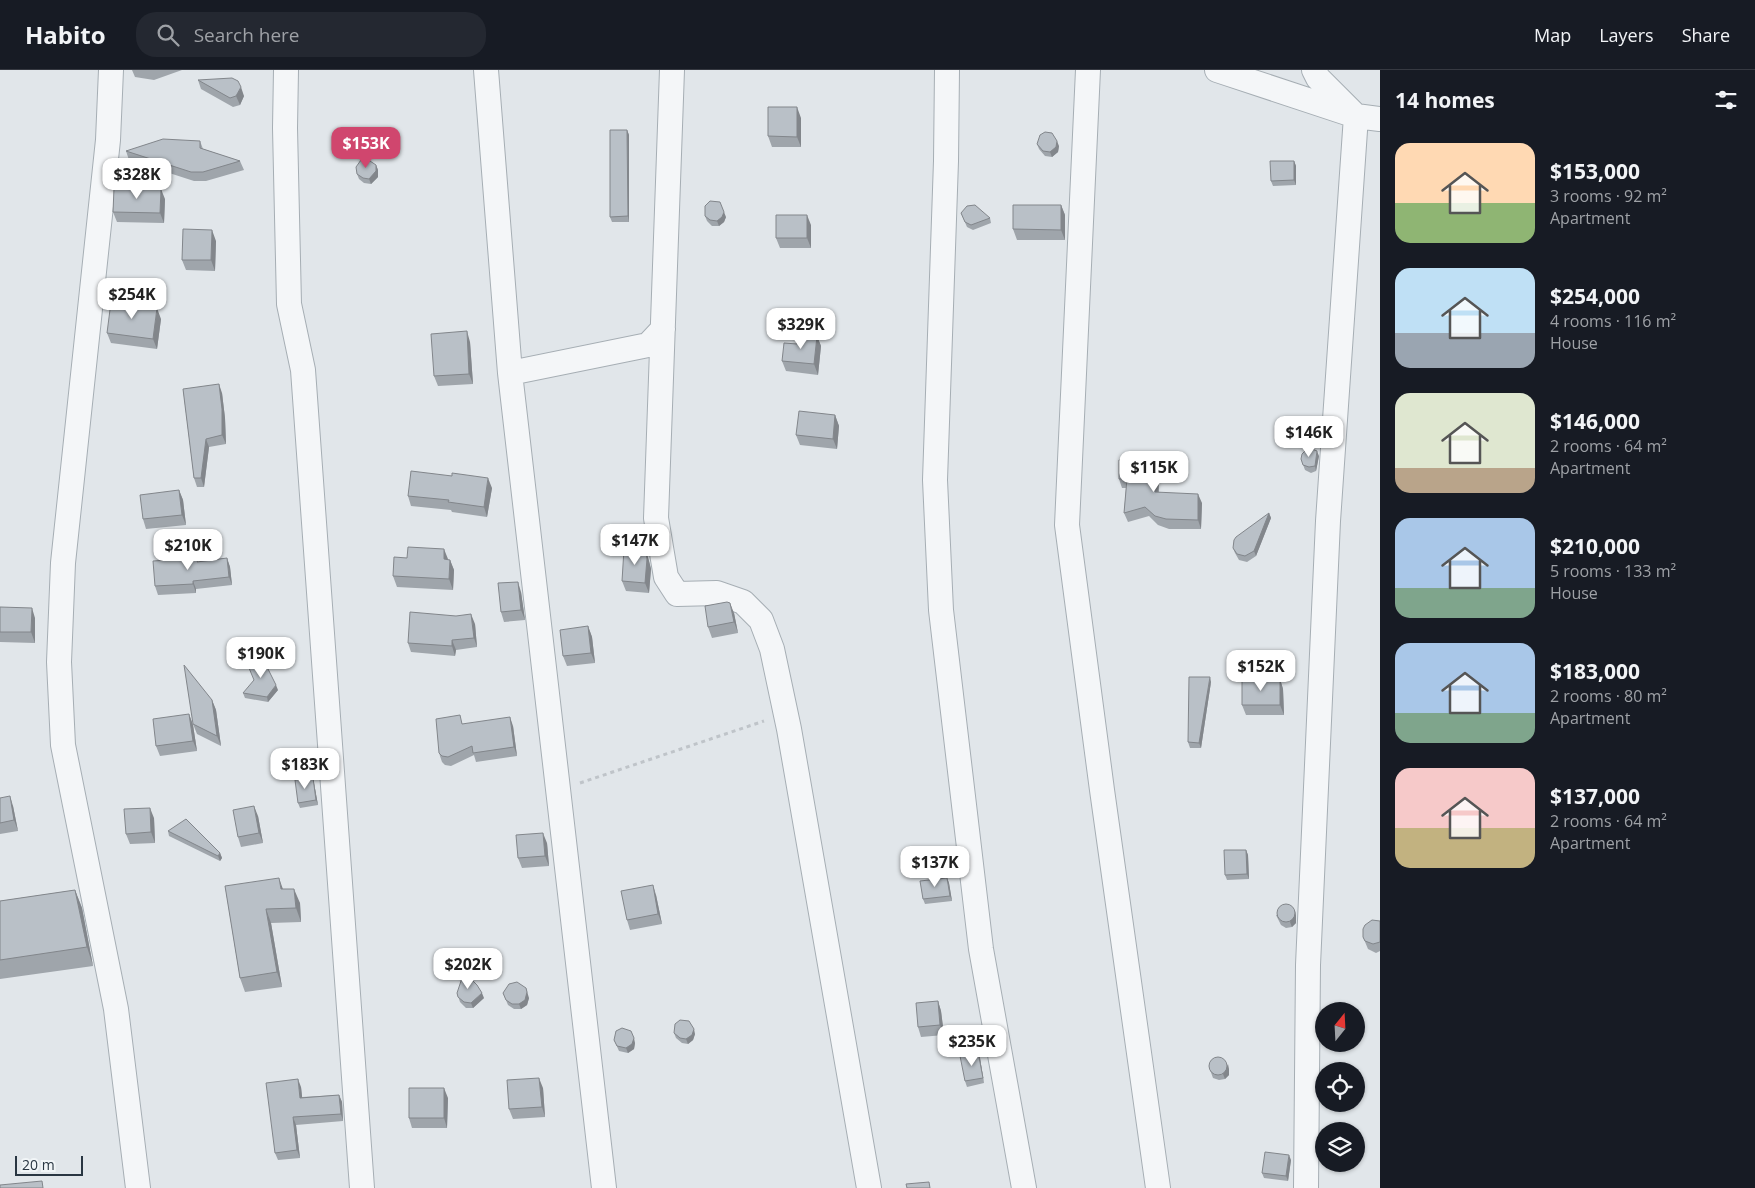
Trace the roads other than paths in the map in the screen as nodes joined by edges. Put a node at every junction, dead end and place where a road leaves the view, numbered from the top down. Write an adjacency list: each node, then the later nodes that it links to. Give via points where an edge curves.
1 (111, 70): 13 (street, via 108,140 63,563 59,662 62,745 116,1009)
2 (286, 70): 14 (street, via 289,304 304,370)
3 (486, 70): 12 (street)
4 (672, 70): 11 (street)
5 (946, 70): 17 (street, via 935,480 941,610 981,950)
6 (1088, 70): 18 (street, via 1067,524)
7 (1217, 70): 9 (street)
8 (1314, 70): 9 (street)
9 (1356, 116): 10 (street); 19 (street, via 1328,521 1308,965)
10 (1380, 120)
11 (663, 329): 12 (street, via 648,345); 16 (street, via 656,518 666,577 677,594 717,593 743,602 761,620 772,649)
12 (510, 373): 15 (street)
13 (138, 1188)
14 (362, 1188)
15 (604, 1188)
16 (869, 1188)
17 (1024, 1188)
18 (1158, 1188)
19 (1306, 1188)

